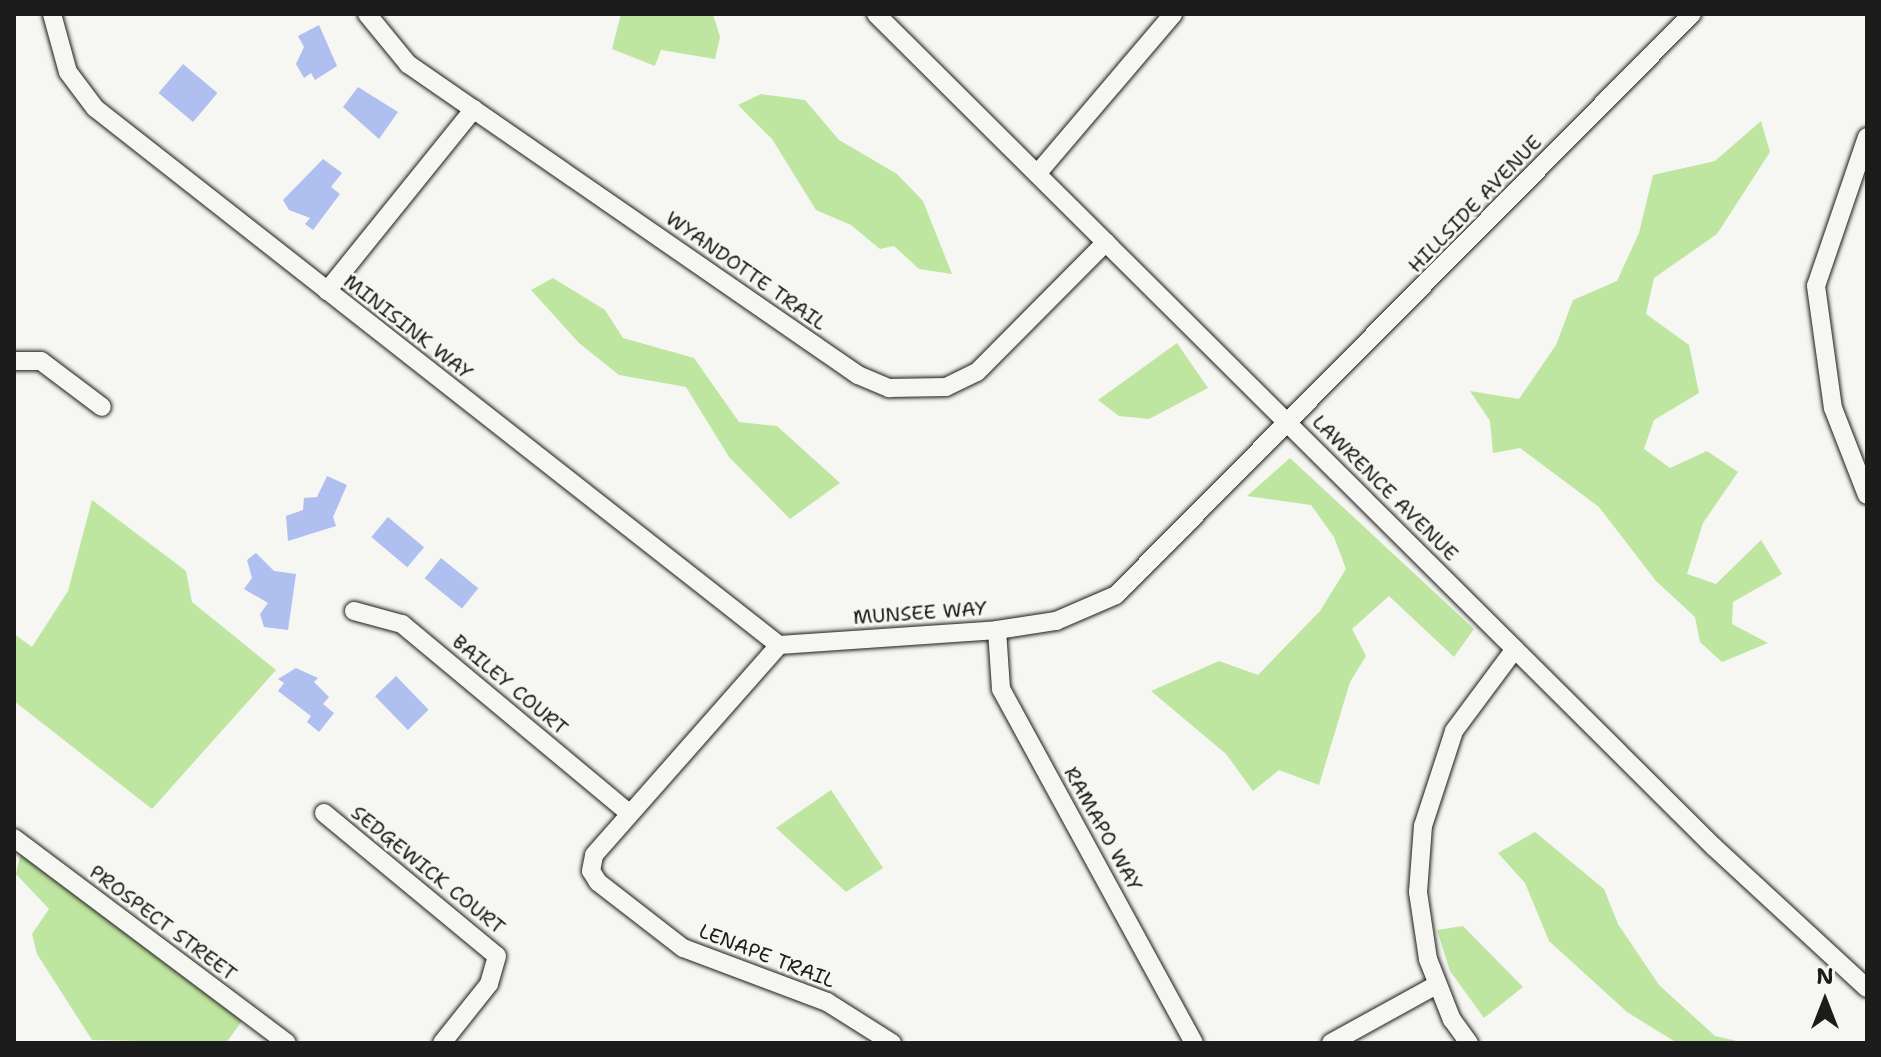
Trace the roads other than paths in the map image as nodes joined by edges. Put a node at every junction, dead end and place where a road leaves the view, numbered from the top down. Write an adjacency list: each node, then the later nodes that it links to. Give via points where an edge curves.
1 (52, 14): 10 (street, MINISINK WAY, via 68,72 95,108)
2 (367, 14): 6 (street, WYANDOTTE TRAIL, via 408,64)
3 (876, 14): 8 (street, LAWRENCE AVENUE)
4 (1173, 14): 8 (street)
5 (1692, 14): 13 (street, HILLSIDE AVENUE)
6 (474, 109): 9 (street, WYANDOTTE TRAIL, via 858,375 889,388 935,389 977,372); 10 (street)
7 (1867, 137): 14 (street, via 1816,286 1833,408)
8 (1037, 174): 9 (street, LAWRENCE AVENUE)
9 (1106, 242): 13 (street, LAWRENCE AVENUE)
10 (327, 291): 17 (street, MINISINK WAY)
11 (14, 361): 12 (street, via 41,361)
12 (102, 407)
13 (1291, 425): 16 (street, MUNSEE WAY, via 1116,595 1056,621); 18 (street, LAWRENCE AVENUE)
14 (1867, 495)
15 (354, 611): 19 (street, BAILEY COURT, via 402,624)
16 (997, 630): 17 (street, MUNSEE WAY); 27 (street, RAMAPO WAY, via 1001,689)
17 (779, 645): 19 (street)
18 (1515, 649): 22 (street, via 1454,731 1427,804 1418,892); 23 (street, LAWRENCE AVENUE)
19 (628, 812): 26 (street, LENAPE TRAIL, via 594,855 593,875 683,948 827,1002)
20 (324, 813): 25 (street, SEDGEWICK COURT, via 497,956 489,984)
21 (14, 838): 24 (street, PROSPECT STREET)
22 (1436, 985): 28 (street); 29 (street)
23 (1867, 988)
24 (287, 1043)
25 (442, 1043)
26 (892, 1043)
27 (1194, 1043)
28 (1331, 1043)
29 (1469, 1043)

